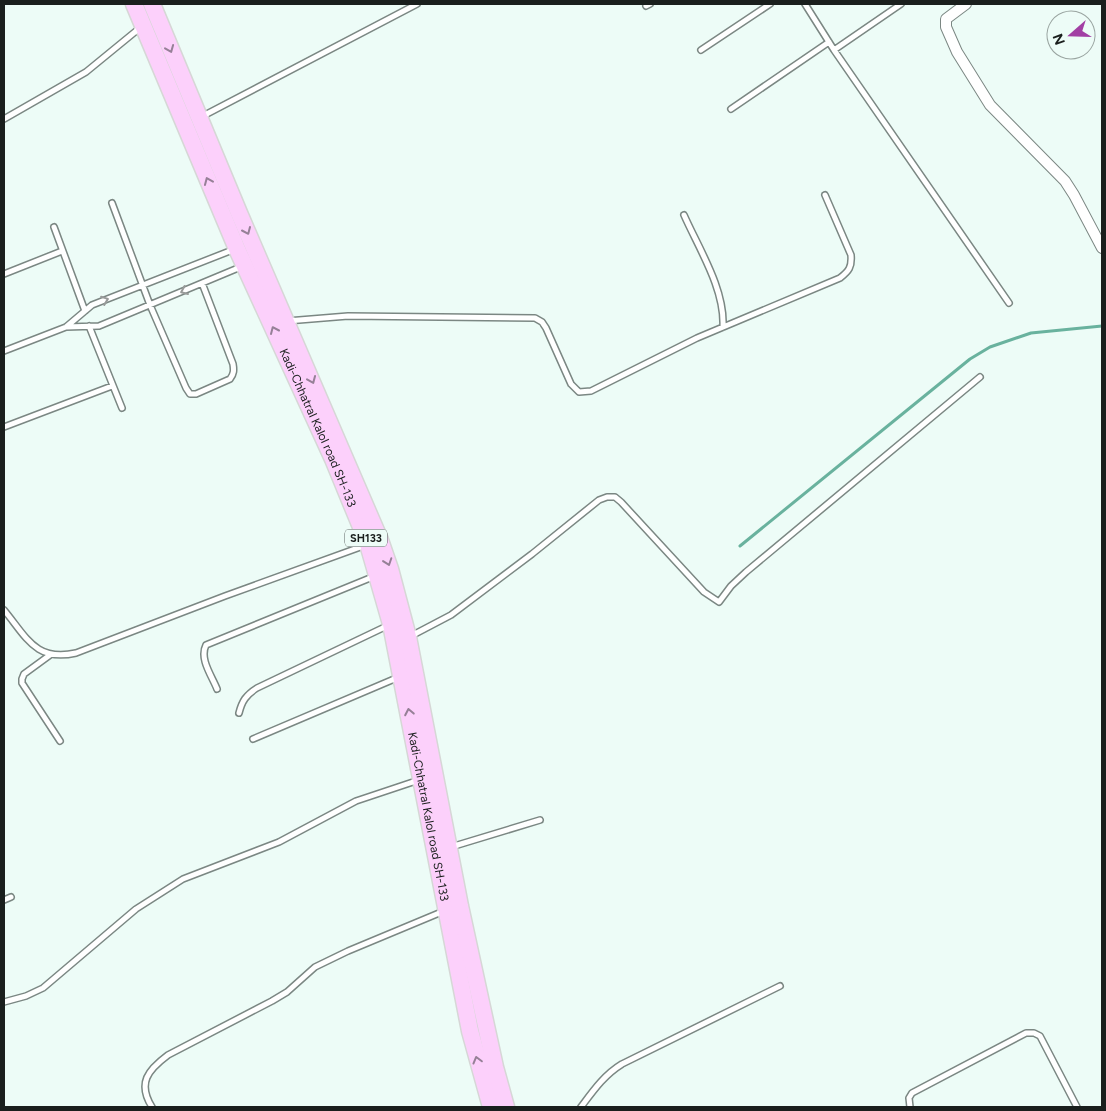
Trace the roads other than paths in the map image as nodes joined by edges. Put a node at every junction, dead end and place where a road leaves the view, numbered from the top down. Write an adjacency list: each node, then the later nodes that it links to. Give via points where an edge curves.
1 (134, 4): 8 (main road, Kadi-Chhatral Kalol road SH-133 / SH133)
2 (152, 4): 13 (main road, Kadi-Chhatral Kalol road SH-133 / SH133, one-way to 13)
3 (417, 4): 13 (lane)
4 (770, 4): 10 (lane)
5 (805, 4): 9 (lane)
6 (901, 4): 11 (lane)
7 (966, 4): 19 (street, via 946,20 960,58 996,112 1070,187)
8 (144, 25): 14 (lane, via 86,72); 20 (main road, Kadi-Chhatral Kalol road SH-133 / SH133, one-way to 8)
9 (829, 42): 11 (lane); 12 (lane)
10 (701, 50)
11 (834, 50): 26 (lane)
12 (731, 109)
13 (198, 118): 29 (main road, Kadi-Chhatral Kalol road SH-133 / SH133, one-way to 29)
14 (4, 119)
15 (825, 195): 32 (lane, via 851,255 849,271 840,278)
16 (112, 203): 25 (lane)
17 (684, 215): 32 (lane, via 717,287 724,310)
18 (54, 227): 21 (lane)
19 (1102, 248)
20 (237, 249): 22 (main road, Kadi-Chhatral Kalol road SH-133 / SH133); 25 (lane)
21 (62, 251): 23 (lane); 28 (lane)
22 (245, 266): 24 (lane); 38 (main road, Kadi-Chhatral Kalol road SH-133 / SH133, one-way to 22)
23 (4, 274)
24 (202, 283): 27 (lane, one-way to 27); 27 (lane, via 234,370 230,379 196,394 190,394 186,388)
25 (144, 285): 27 (lane); 28 (lane, one-way to 25, via 92,305)
26 (1009, 303)
27 (150, 305): 30 (lane, via 99,326)
28 (85, 311): 31 (lane)
29 (287, 322): 32 (lane, via 348,316 535,318 546,328 572,384 579,392 591,391); 41 (main road, Kadi-Chhatral Kalol road SH-133 / SH133, one-way to 41, via 380,540 390,569)
30 (89, 326): 31 (lane); 35 (lane)
31 (66, 327): 33 (lane)
32 (723, 327)
33 (4, 351)
34 (980, 377): 42 (lane, via 746,572 720,602 704,592 621,502 615,497 607,497 451,615)
35 (112, 386): 36 (lane); 37 (lane)
36 (122, 408)
37 (4, 427)
38 (368, 544): 39 (main road, Kadi-Chhatral Kalol road SH-133 / SH133); 43 (lane, via 76,653)
39 (378, 575): 41 (main road, Kadi-Chhatral Kalol road SH-133 / SH133); 45 (lane, via 206,645 204,659)
40 (4, 610): 43 (lane, via 39,651)
41 (398, 622): 42 (main road, Kadi-Chhatral Kalol road SH-133 / SH133); 44 (main road, Kadi-Chhatral Kalol road SH-133 / SH133); 46 (lane, via 257,688 247,694)
42 (408, 637): 51 (main road, Kadi-Chhatral Kalol road SH-133 / SH133)
43 (50, 655): 48 (lane, via 24,674 22,684)
44 (402, 675): 47 (lane); 49 (main road, Kadi-Chhatral Kalol road SH-133 / SH133, one-way to 44)
45 (217, 689)
46 (239, 713)
47 (254, 739)
48 (60, 741)
49 (422, 779): 54 (main road, Kadi-Chhatral Kalol road SH-133 / SH133); 56 (lane, via 339,808 279,842 183,880 136,909 43,988)
50 (540, 820): 51 (lane)
51 (448, 848): 59 (main road, Kadi-Chhatral Kalol road SH-133 / SH133)
52 (11, 897): 53 (lane)
53 (4, 900)
54 (447, 910): 57 (lane, via 315,968 272,1002 168,1055 155,1064 146,1077 144,1089); 58 (main road, Kadi-Chhatral Kalol road SH-133 / SH133, one-way to 54, via 470,1031)
55 (780, 986): 60 (lane, via 622,1064 598,1084)
56 (4, 1002)
57 (152, 1107)
58 (491, 1107)
59 (506, 1107)
60 (581, 1107)
61 (910, 1107): 62 (lane, via 912,1093 1019,1036 1034,1033 1040,1036)
62 (1077, 1107)

